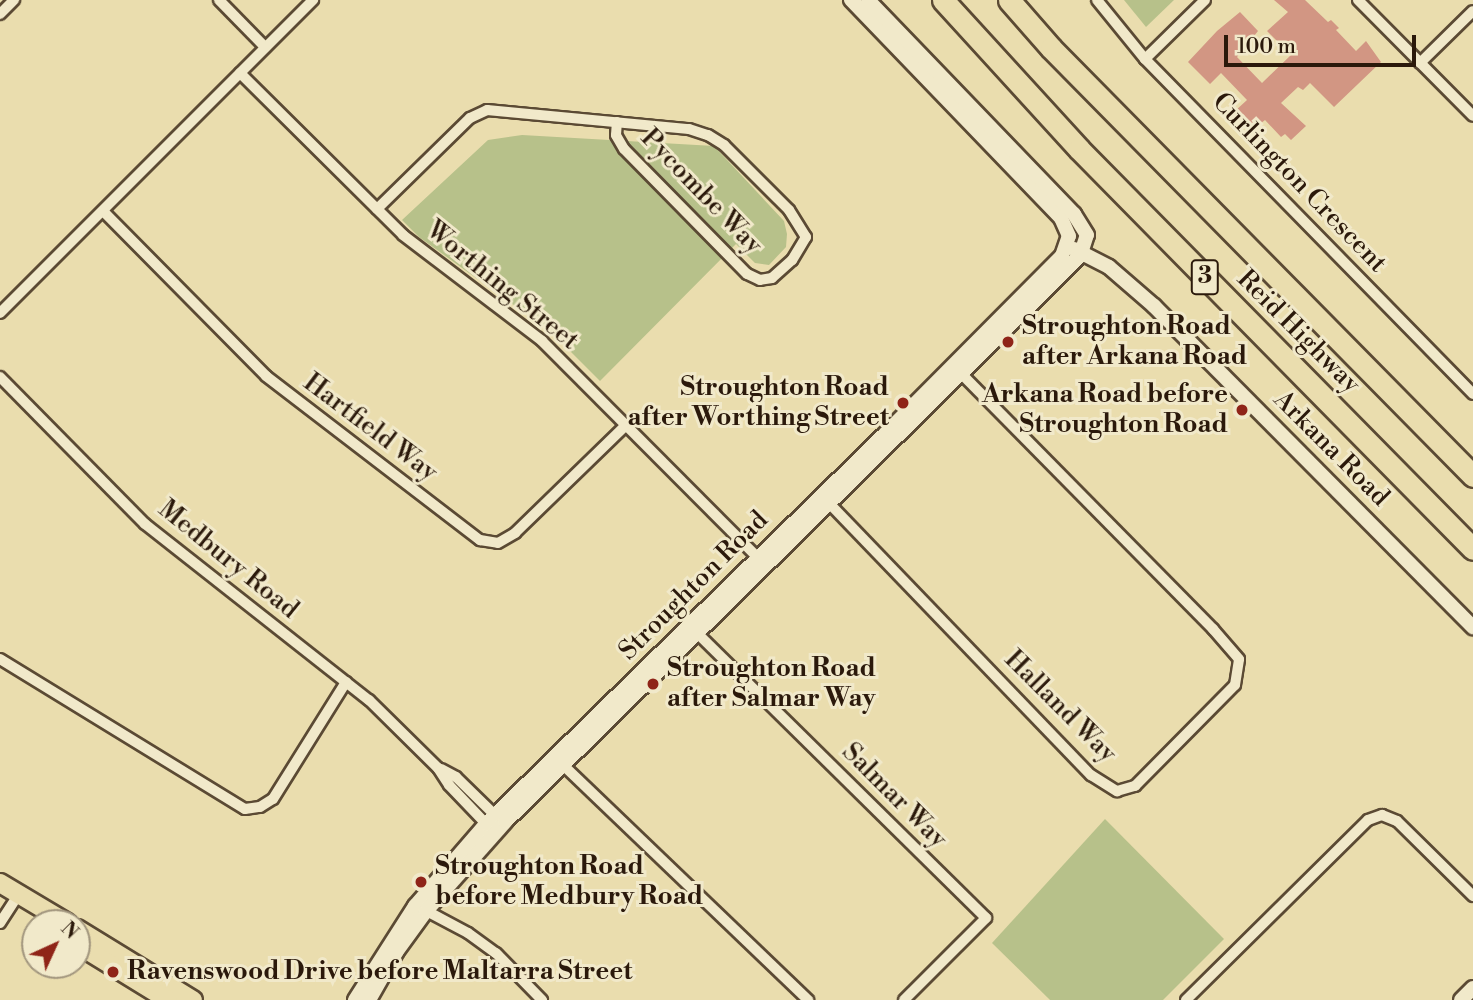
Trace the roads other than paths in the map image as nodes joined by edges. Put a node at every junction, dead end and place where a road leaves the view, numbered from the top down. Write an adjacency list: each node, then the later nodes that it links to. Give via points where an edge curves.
1 (14, 0): 12 (street)
2 (219, 0): 13 (street)
3 (313, 0): 13 (street)
4 (850, 0): 21 (street, via 1061,218)
5 (868, 0): 22 (street, via 1083,227)
6 (943, 0): 30 (highway, Reid Highway / 3, via 1088,159)
7 (1009, 0): 28 (highway, Reid Highway / 3)
8 (1097, 0): 14 (street, Curlington Crescent)
9 (1205, 0): 14 (street)
10 (1358, 0): 15 (street)
11 (1473, 10): 15 (street)
12 (0, 14)
13 (265, 47): 16 (street)
14 (1145, 59): 26 (street, Curlington Crescent)
15 (1420, 63): 17 (street)
16 (240, 73): 19 (street, Worthing Street); 20 (street)
17 (1473, 116)
18 (617, 122): 18 (street, Pycombe Way, via 616,135 624,149 747,274 760,281 772,278 792,260 806,237 789,210 724,145 689,129); 19 (street, Pycombe Way, via 487,110 470,118)
19 (377, 209): 27 (street, Worthing Street, via 402,235 542,341)
20 (103, 211): 23 (street); 27 (street, Hartfield Way, via 266,376 480,540 498,543 515,533)
21 (1068, 242): 22 (street, Arkana Road); 24 (street, Stroughton Road, via 1062,256)
22 (1084, 247): 24 (street, Stroughton Road, via 1074,263); 32 (street, Arkana Road, via 1116,262 1148,292 1154,306)
23 (0, 313)
24 (957, 369): 29 (street, Stroughton Road); 29 (street, Halland Way, via 1239,659 1235,685 1135,786 1117,791 1091,775)
25 (2, 383): 35 (street, Medbury Road, via 145,524)
26 (1473, 394)
27 (625, 426): 31 (street, Worthing Street)
28 (1473, 476)
29 (826, 499): 31 (street, Stroughton Road)
30 (1473, 548)
31 (761, 561): 33 (street, Stroughton Road)
32 (1473, 627)
33 (693, 630): 36 (street, Stroughton Road); 54 (street, Salmar Way, via 986,918)
34 (0, 659): 35 (street, via 245,808 260,807 273,799)
35 (346, 682): 37 (street, Medbury Road, via 438,768 449,785)
36 (559, 761): 37 (street, Stroughton Road); 53 (street)
37 (495, 824): 41 (street, Stroughton Road)
38 (0, 883): 40 (main road)
39 (1473, 896): 55 (street, via 1397,821 1382,815 1368,820)
40 (11, 898): 42 (main road); 43 (main road); 44 (street)
41 (421, 908): 50 (street, Stroughton Road); 51 (street, Stroughton Road); 52 (street, via 496,953)
42 (26, 909)
43 (35, 909)
44 (0, 923)
45 (91, 938): 49 (main road)
46 (91, 953): 48 (main road)
47 (1473, 988): 56 (street)
48 (168, 1000)
49 (193, 1000)
50 (355, 1000)
51 (369, 1000)
52 (542, 1000)
53 (808, 1000)
54 (904, 1000)
55 (1186, 1000)
56 (1461, 1000)

